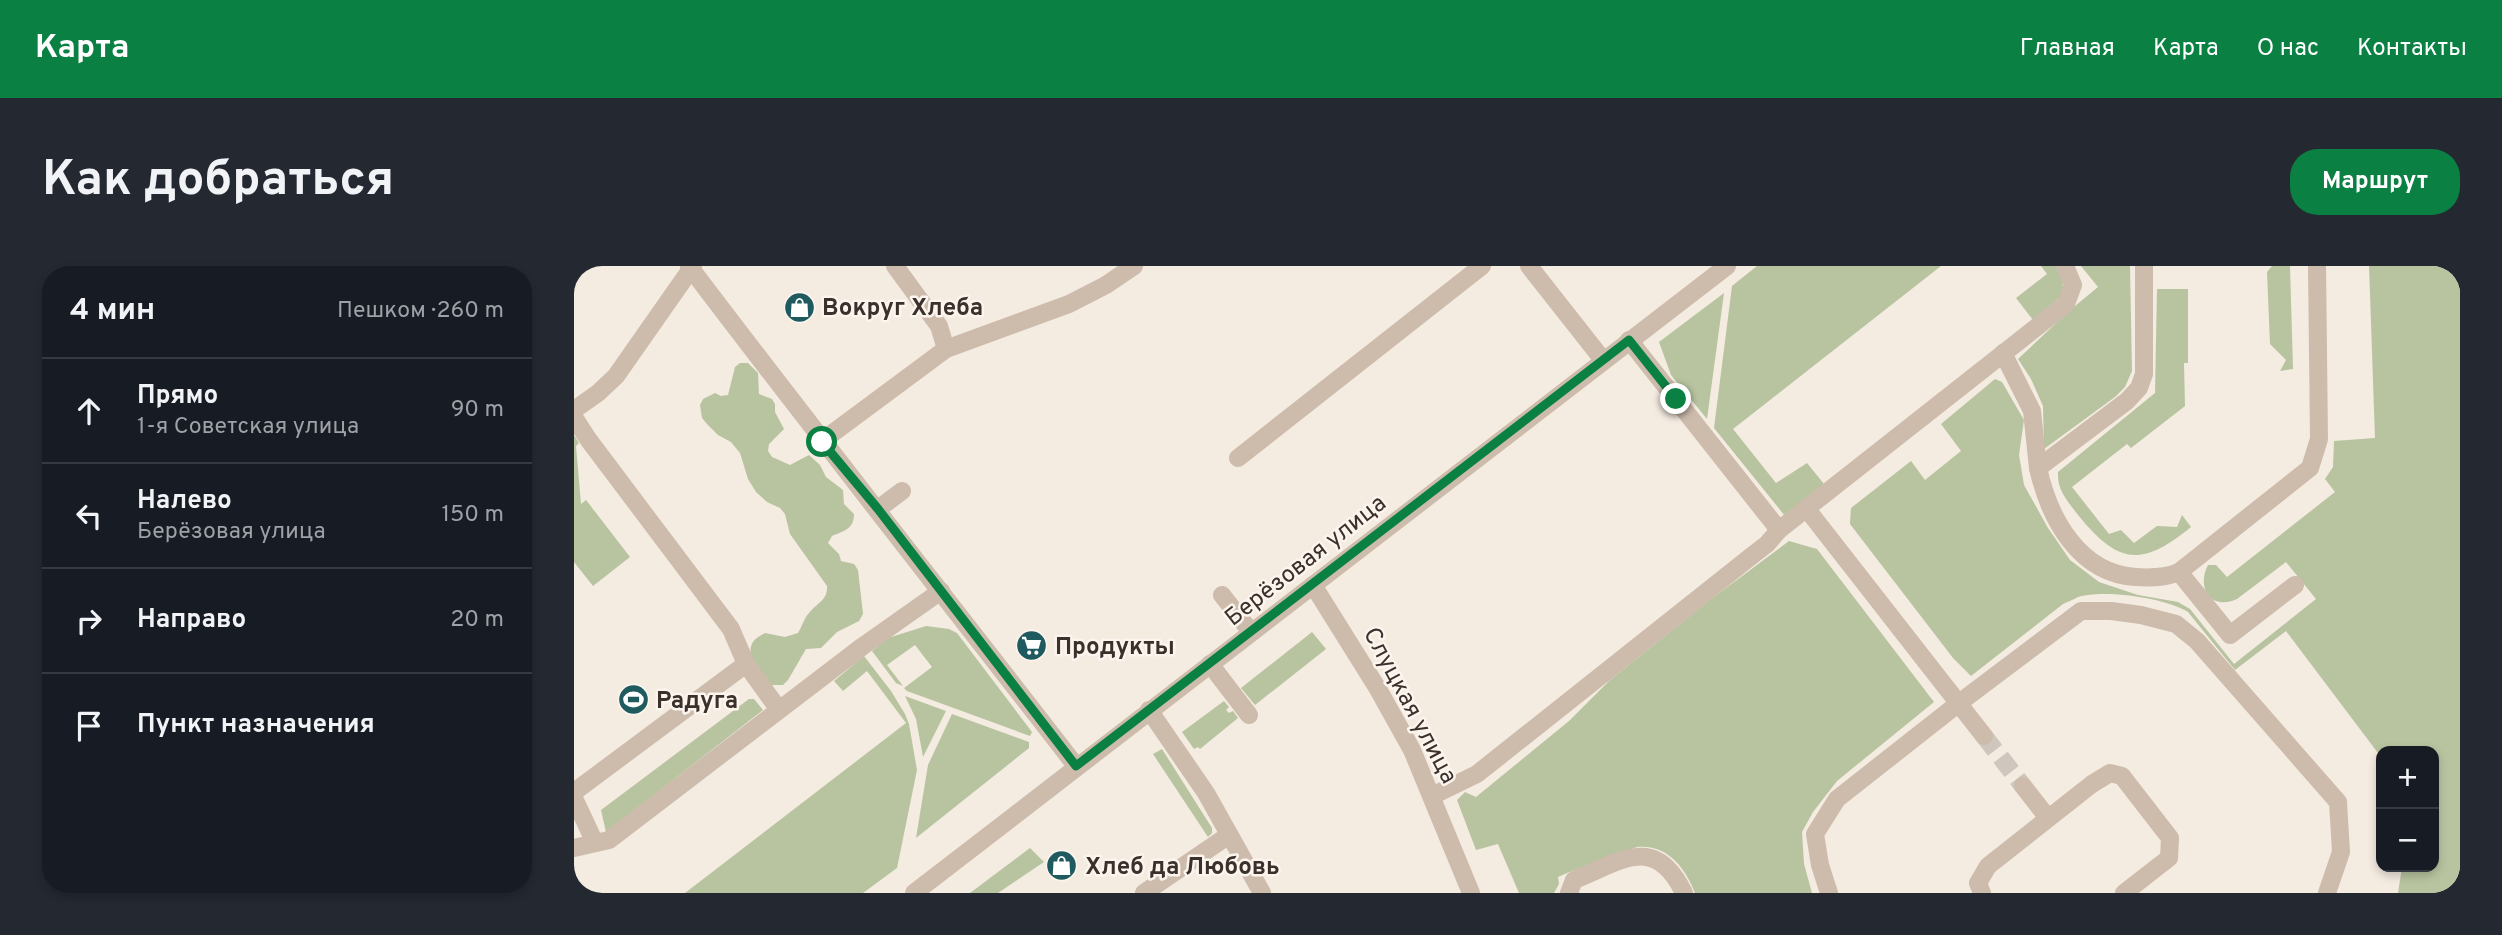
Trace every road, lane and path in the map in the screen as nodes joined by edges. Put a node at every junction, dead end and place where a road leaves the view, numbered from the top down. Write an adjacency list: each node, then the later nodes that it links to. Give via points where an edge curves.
1 (895, 266): 11 (street, via 939,326)
2 (1134, 266): 11 (street, via 1069,304)
3 (1482, 266): 17 (street)
4 (1529, 266): 13 (street)
5 (1727, 266): 10 (street, Берёзовая улица)
6 (2065, 266): 12 (street, via 2073,285 2066,304)
7 (2144, 266): 18 (street, via 2144,374 2139,388)
8 (2316, 266): 23 (street, via 2319,439 2310,468)
9 (691, 267): 14 (street, via 616,376); 16 (street)
10 (1629, 340): 13 (street, Берёзовая улица); 22 (street)
11 (946, 349): 16 (street)
12 (2003, 353): 18 (street, via 2032,411); 21 (street)
13 (1603, 360): 24 (street, Берёзовая улица)
14 (574, 410)
15 (574, 417): 29 (street, via 732,629)
16 (822, 442): 20 (street)
17 (1238, 458)
18 (2038, 468): 23 (street, via 2048,503 2080,554 2117,576 2150,578)
19 (902, 491): 20 (street)
20 (878, 509): 26 (street)
21 (1806, 509): 22 (street); 31 (street)
22 (1779, 530): 39 (street, via 1477,774)
23 (2179, 572): 25 (street, via 2230,635)
24 (1313, 585): 28 (street, Берёзовая улица); 39 (street, Слуцкая улица, via 1378,689)
25 (2295, 585)
26 (941, 591): 32 (street); 36 (street)
27 (1222, 596): 28 (street)
28 (1251, 632): 30 (street, Берёзовая улица)
29 (746, 664): 32 (street); 38 (street)
30 (1210, 664): 33 (street, Берёзовая улица); 34 (street)
31 (1959, 703): 35 (street); 51 (street, via 1837,799 1826,814 1815,834); 54 (street, via 2081,611 2141,615 2176,624 2197,641 2338,802 2341,852)
32 (779, 710): 43 (street, via 609,840)
33 (1149, 710): 36 (street, Берёзовая улица); 42 (street)
34 (1250, 715)
35 (1984, 736)
36 (1076, 766): 45 (street, Берёзовая улица)
37 (2022, 786): 41 (street)
38 (574, 792)
39 (1432, 796): 48 (street, Слуцкая улица)
40 (574, 798): 43 (street)
41 (2049, 818): 52 (street, via 1988,866 1978,883); 53 (street, via 2110,773 2122,776 2170,838 2169,858)
42 (1229, 835): 46 (street); 47 (street)
43 (595, 844): 44 (street)
44 (574, 848)
45 (914, 893)
46 (1144, 893)
47 (1262, 893)
48 (1471, 893)
49 (1569, 893): 50 (street, via 1574,880 1634,856 1648,856 1666,866)
50 (1684, 893)
51 (1829, 893)
52 (1982, 893)
53 (2124, 893)
54 (2327, 893)

